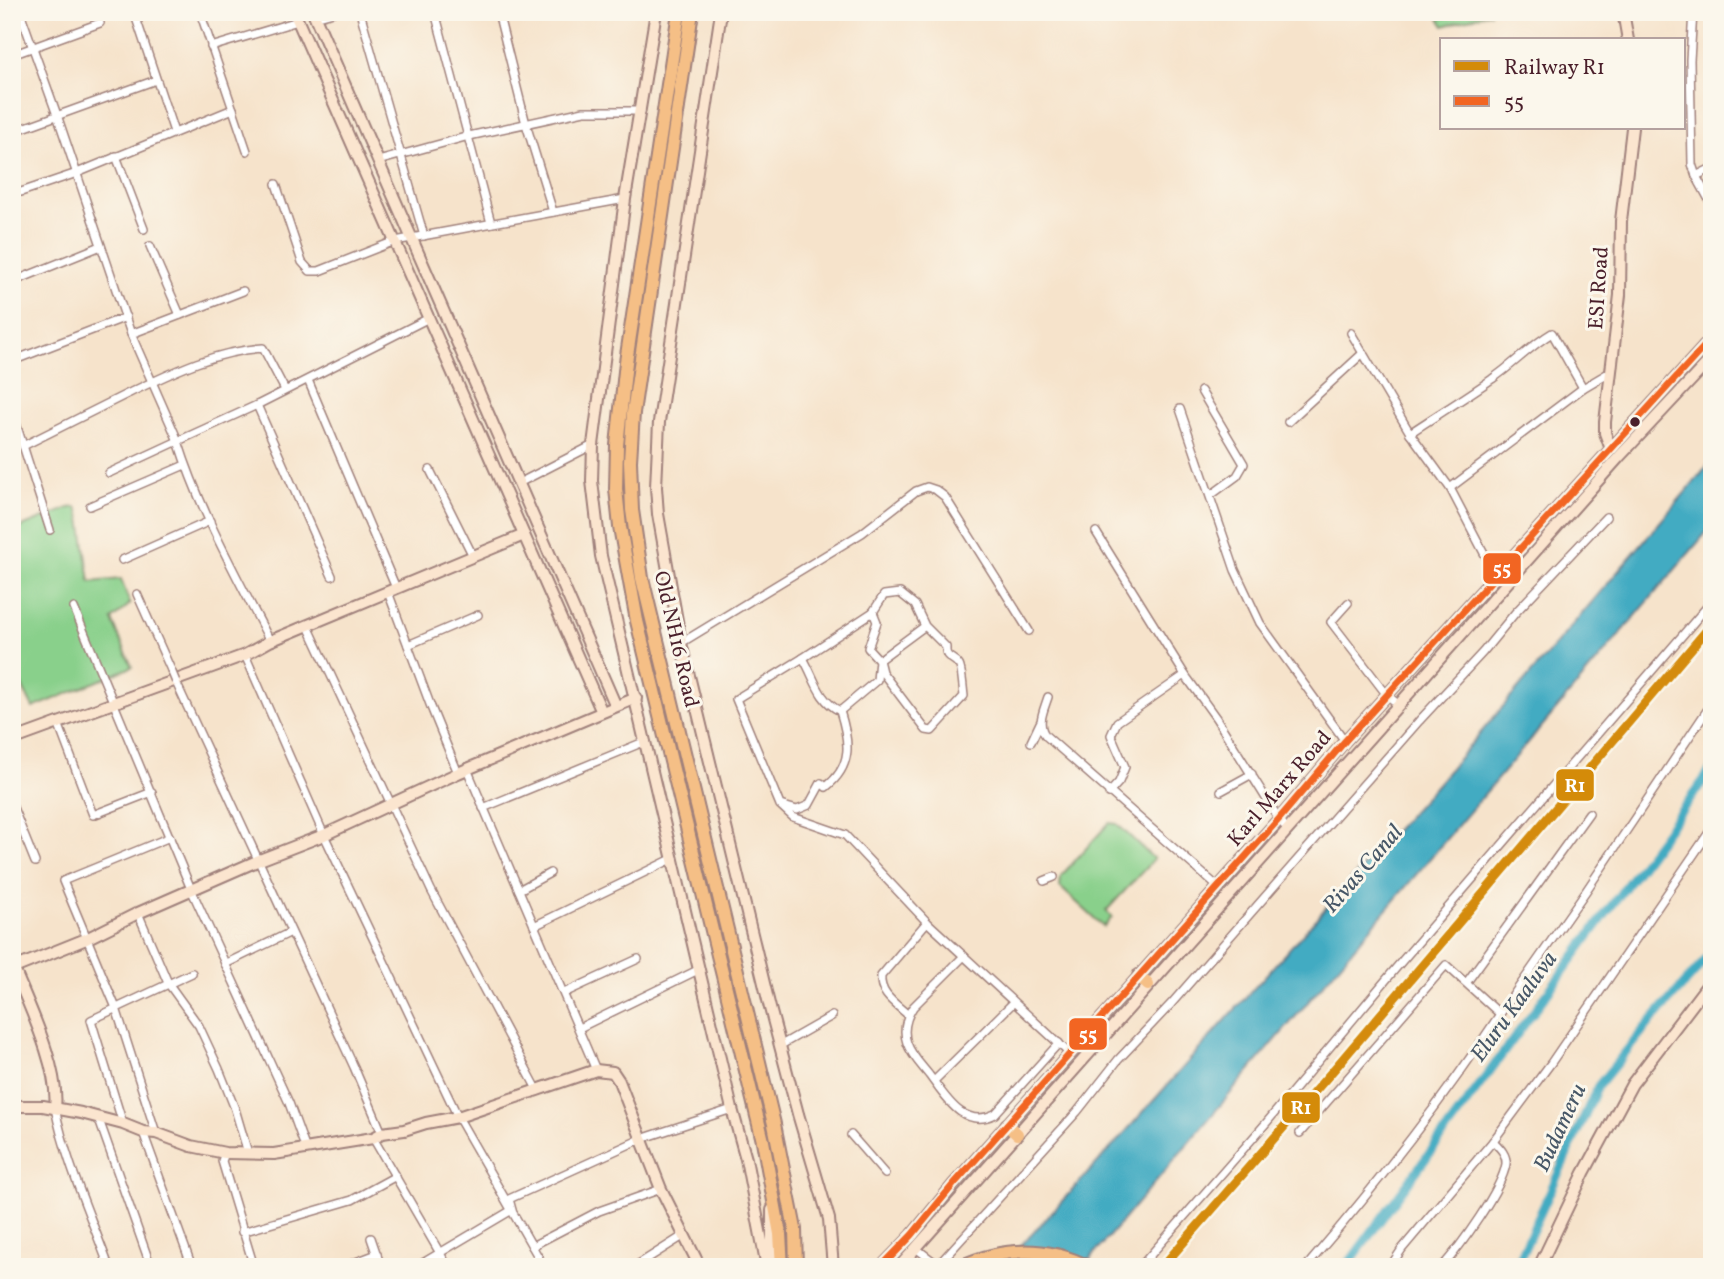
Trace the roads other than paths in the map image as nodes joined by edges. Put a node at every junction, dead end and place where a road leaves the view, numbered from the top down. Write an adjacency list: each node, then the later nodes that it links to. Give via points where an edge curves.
1 (20, 12): 19 (street)
2 (134, 12): 21 (street)
3 (200, 12): 18 (street)
4 (333, 12): 14 (street)
5 (360, 12): 31 (street)
6 (435, 12): 29 (street)
7 (498, 12): 25 (street)
8 (656, 12): 23 (street)
9 (679, 12): 200 (main road, Old NH16 Road, via 620,410 616,489 637,621)
10 (692, 12): 223 (main road, Old NH16 Road, via 633,413 632,510 642,578 774,1124 795,1229)
11 (721, 12): 107 (street, via 658,445 658,514)
12 (1623, 12): 17 (street)
13 (1693, 12): 36 (street, via 1690,61)
14 (314, 15): 33 (street)
15 (296, 17): 18 (street); 46 (street)
16 (100, 23): 19 (street)
17 (1628, 38)
18 (211, 47): 22 (street)
19 (32, 48): 20 (street); 24 (street)
20 (12, 55)
21 (156, 80): 24 (street); 28 (street)
22 (233, 109): 28 (street); 30 (street)
23 (641, 111): 25 (street, via 584,111); 39 (street)
24 (57, 115): 27 (street); 35 (street)
25 (526, 124): 29 (street); 41 (street)
26 (1632, 130): 60 (street, ESI Road)
27 (12, 132)
28 (174, 132): 32 (street)
29 (468, 136): 31 (street); 42 (street)
30 (247, 150)
31 (399, 154): 33 (street); 44 (street)
32 (116, 156): 35 (street); 43 (street)
33 (378, 162): 45 (street)
34 (1712, 168): 36 (street)
35 (77, 173): 38 (street); 47 (street)
36 (1696, 176): 40 (street)
37 (276, 184): 46 (street, via 302,262 310,271)
38 (21, 192)
39 (625, 199): 41 (street); 75 (street)
40 (1712, 205)
41 (553, 212): 42 (street)
42 (491, 223): 44 (street)
43 (144, 229)
44 (424, 236): 45 (street)
45 (411, 238): 46 (street); 80 (street)
46 (395, 241): 53 (street)
47 (101, 246): 49 (street); 52 (street)
48 (150, 246): 51 (street)
49 (12, 282)
50 (243, 290): 51 (street)
51 (180, 315): 55 (street)
52 (126, 317): 55 (street); 59 (street)
53 (427, 319): 61 (street); 81 (street)
54 (1351, 333): 57 (street)
55 (131, 334): 63 (street)
56 (1712, 338): 62 (street, Karl Marx Road)
57 (1363, 353): 71 (street); 72 (street)
58 (1712, 358): 67 (street, Karl Marx Road)
59 (12, 361)
60 (1610, 372): 64 (street); 76 (street, ESI Road, via 1605,433)
61 (308, 380): 65 (street); 96 (street)
62 (1670, 381): 67 (street); 76 (street, Karl Marx Road)
63 (152, 382): 65 (street, via 205,359 263,348); 73 (street); 74 (street)
64 (1583, 388): 72 (street, via 1552,333 1493,379); 82 (street)
65 (285, 390): 68 (street)
66 (1201, 391): 83 (street, via 1244,464 1237,476)
67 (1681, 391): 91 (street, Karl Marx Road)
68 (257, 405): 73 (street); 94 (street)
69 (1180, 409): 83 (street)
70 (12, 411): 74 (street)
71 (1288, 422)
72 (1410, 433): 82 (street)
73 (178, 441): 77 (street); 79 (street)
74 (23, 446): 87 (street)
75 (593, 446): 80 (street); 116 (street, via 592,481 601,556)
76 (1612, 449): 90 (street, Karl Marx Road)
77 (185, 465): 84 (street); 86 (street)
78 (430, 470): 92 (street)
79 (109, 473)
80 (516, 478): 81 (street); 119 (street)
81 (499, 479): 89 (street)
82 (1450, 488): 95 (street)
83 (1211, 495): 127 (street, via 1235,570 1260,623)
84 (90, 506)
85 (1606, 517): 207 (street, via 1515,613 939,1265)
86 (210, 521): 93 (street); 106 (street)
87 (50, 530)
88 (1096, 532): 112 (street)
89 (524, 535): 92 (street); 121 (street)
90 (1533, 535): 91 (street); 95 (street, Karl Marx Road)
91 (1543, 543): 120 (street, Karl Marx Road)
92 (473, 556): 96 (street)
93 (122, 560)
94 (332, 576)
95 (1496, 576): 114 (street, Karl Marx Road)
96 (392, 590): 103 (street); 108 (street)
97 (137, 594): 113 (street)
98 (1712, 601): 231 (street)
99 (1348, 603): 114 (street, via 1331,622)
100 (74, 608): 117 (street)
101 (873, 612): 104 (street, via 884,595 900,593 915,605); 110 (street); 111 (street, via 877,622 868,648)
102 (478, 615): 108 (street)
103 (308, 626): 106 (street); 134 (street)
104 (925, 626): 111 (street); 111 (street, via 961,668 964,696 932,731 926,730 882,672)
105 (1029, 631): 107 (street, via 945,497 927,487 862,533)
106 (269, 639): 109 (street)
107 (681, 643): 176 (street)
108 (408, 645): 129 (street, via 431,708)
109 (246, 655): 113 (street); 142 (street)
110 (803, 658): 122 (street, via 817,689); 136 (street, via 736,699)
111 (879, 660): 122 (street, via 877,680)
112 (1185, 676): 130 (street); 133 (street, via 1116,722 1111,735 1125,767)
113 (174, 677): 117 (street); 145 (street)
114 (1387, 695): 120 (street); 127 (street, Karl Marx Road)
115 (1048, 697): 124 (street)
116 (636, 698): 119 (street); 126 (street)
117 (114, 702): 123 (street); 132 (street)
118 (1712, 703): 171 (street)
119 (615, 705): 121 (street)
120 (1399, 705): 141 (street, Karl Marx Road)
121 (601, 710): 129 (street)
122 (840, 711): 136 (street, via 848,744 844,769 826,786 821,783 809,805 797,810)
123 (58, 723): 125 (street); 132 (street, via 93,815)
124 (1041, 723): 128 (street); 133 (street, via 1046,736)
125 (12, 740)
126 (646, 741): 137 (street); 144 (street)
127 (1345, 741): 139 (street, Karl Marx Road)
128 (1031, 742)
129 (462, 771): 134 (street); 137 (street)
130 (1252, 774): 131 (street); 139 (street)
131 (1221, 791)
132 (152, 792): 143 (street)
133 (1109, 793): 150 (street)
134 (392, 803): 142 (street); 180 (street, via 432,890)
135 (12, 805): 146 (street)
136 (780, 805): 154 (street, via 793,817 845,835)
137 (483, 808): 152 (street)
138 (1589, 813): 166 (street)
139 (1279, 819): 141 (street); 150 (street, Karl Marx Road)
140 (1712, 828): 194 (street, via 1578,1026)
141 (1288, 830): 165 (street, Karl Marx Road)
142 (324, 835): 145 (street); 185 (street)
143 (170, 837): 151 (street); 157 (street, via 63,881)
144 (674, 858): 155 (street); 162 (street)
145 (257, 861): 151 (street); 156 (street)
146 (35, 862)
147 (550, 873): 152 (street)
148 (1054, 877): 149 (street)
149 (1044, 881)
150 (1218, 887): 165 (street, Karl Marx Road)
151 (191, 889): 153 (street); 160 (street)
152 (519, 890): 155 (street)
153 (138, 913): 157 (street); 167 (street)
154 (926, 922): 158 (street); 172 (street, via 881,976 883,991)
155 (534, 926): 168 (street)
156 (291, 932): 160 (street); 191 (street, via 354,1066)
157 (86, 939): 161 (street); 170 (street)
158 (964, 956): 169 (street); 172 (street, via 921,996)
159 (638, 959): 168 (street)
160 (225, 964): 195 (street)
161 (13, 966): 182 (street, via 53,1074)
162 (700, 969): 174 (street); 183 (street)
163 (192, 974): 167 (street)
164 (1712, 979): 235 (street, via 1632,1084)
165 (1144, 980): 177 (street, Karl Marx Road); 187 (street, Karl Marx Road)
166 (1467, 982): 171 (street); 190 (street, via 1443,967)
167 (169, 983): 170 (street); 197 (street, via 199,1026 235,1109)
168 (564, 993): 174 (street)
169 (1013, 1003): 175 (street); 179 (street)
170 (116, 1008): 186 (street, via 91,1020); 189 (street)
171 (1500, 1014): 232 (street, via 1410,1141)
172 (908, 1015): 179 (street, via 906,1043)
173 (832, 1016): 176 (street)
174 (579, 1028): 178 (street)
175 (1059, 1043): 177 (street); 179 (street, via 1006,1104 987,1118 977,1119 957,1110)
176 (781, 1045): 224 (street, via 829,1219)
177 (1069, 1053): 187 (street, Karl Marx Road)
178 (596, 1070): 180 (street); 193 (street, via 613,1072 619,1081)
179 (934, 1081)
180 (538, 1091): 185 (street)
181 (12, 1106): 182 (street)
182 (55, 1108): 184 (street); 210 (street)
183 (732, 1109): 193 (street); 221 (street)
184 (98, 1117): 186 (street); 211 (street)
185 (458, 1117): 191 (street); 202 (street)
186 (123, 1124): 188 (street)
187 (1012, 1130): 207 (street, Karl Marx Road); 225 (street, Karl Marx Road)
188 (143, 1132): 189 (street); 212 (street)
189 (156, 1133): 196 (street)
190 (1300, 1133)
191 (377, 1135): 195 (street); 199 (street)
192 (851, 1135): 198 (street)
193 (641, 1139): 201 (street); 202 (street, via 509,1199)
194 (1493, 1141): 233 (street); 234 (street, via 1506,1163 1498,1183)
195 (305, 1147): 197 (street, via 274,1154)
196 (225, 1153): 197 (street); 203 (street, via 222,1161)
197 (248, 1153)
198 (885, 1174)
199 (396, 1176): 203 (street, via 352,1200); 208 (street)
200 (772, 1186): 221 (street); 222 (main road, Old NH16 Road)
201 (661, 1189): 204 (street); 206 (street, via 599,1211)
202 (512, 1210): 206 (street); 208 (street)
203 (242, 1232): 213 (street)
204 (683, 1236): 219 (street); 220 (street)
205 (371, 1238): 209 (street)
206 (532, 1246): 218 (street)
207 (917, 1249): 226 (street, Karl Marx Road)
208 (440, 1253): 216 (street); 217 (street)
209 (377, 1254): 214 (street); 215 (street)
210 (108, 1267)
211 (151, 1267)
212 (192, 1267)
213 (254, 1267)
214 (343, 1267)
215 (381, 1267)
216 (416, 1267)
217 (449, 1267)
218 (544, 1267)
219 (634, 1267)
220 (700, 1267)
221 (770, 1267)
222 (782, 1267)
223 (796, 1267)
224 (833, 1267)
225 (881, 1267)
226 (899, 1267)
227 (960, 1267): 230 (main road, via 988,1255 1016,1251 1049,1253)
228 (1002, 1267): 229 (main road)
229 (1049, 1267)
230 (1088, 1267)
231 (1140, 1267)
232 (1306, 1267)
233 (1390, 1267)
234 (1442, 1267)
235 (1539, 1267)

